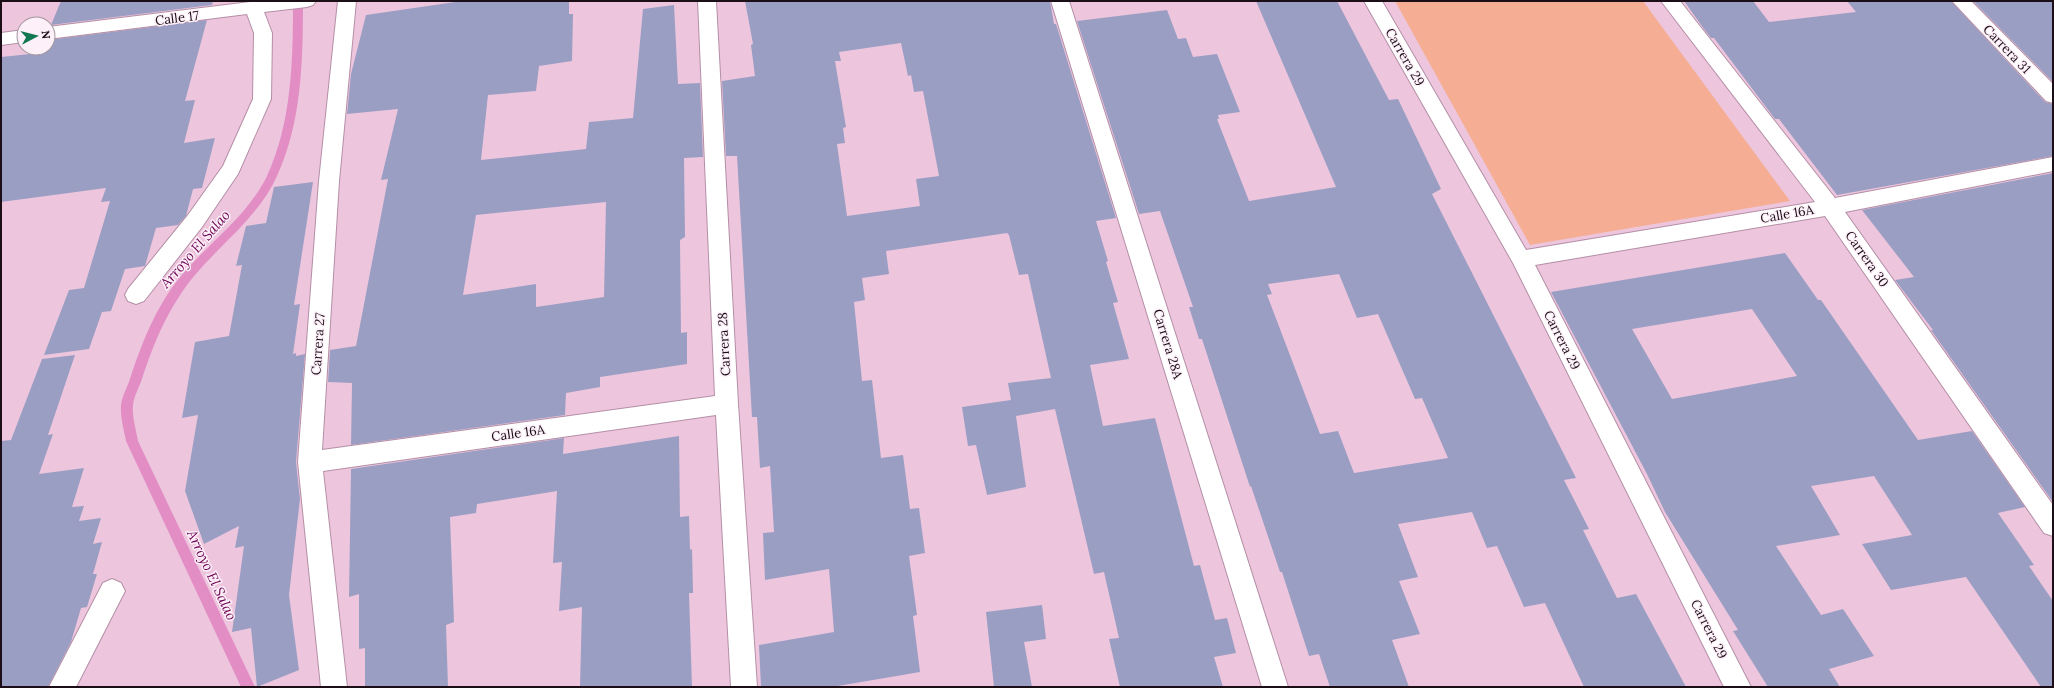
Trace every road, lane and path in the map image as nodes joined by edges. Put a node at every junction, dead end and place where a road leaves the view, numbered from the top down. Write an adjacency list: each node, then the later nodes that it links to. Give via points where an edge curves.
1 (307, 1): 8 (street, Calle 17)
2 (347, 1): 18 (street, Carrera 27, via 328,181)
3 (707, 1): 17 (street, Carrera 28)
4 (1060, 1): 24 (street, Carrera 28A)
5 (1373, 1): 15 (street, Carrera 29)
6 (1670, 1): 14 (street, Carrera 30)
7 (1961, 1): 12 (street, Carrera 31)
8 (254, 8): 9 (street, Calle 17); 16 (street, via 263,34 262,98 231,169 195,221)
9 (56, 32)
10 (16, 37): 11 (street)
11 (1, 39)
12 (2053, 96)
13 (2053, 164): 14 (street, Calle 16A)
14 (1830, 207): 15 (street, Calle 16A); 19 (street, Carrera 30)
15 (1521, 259): 25 (street, Carrera 29)
16 (136, 296)
17 (726, 404): 18 (street, Calle 16A); 23 (street, Carrera 28)
18 (310, 462): 22 (street, Carrera 27)
19 (2053, 525)
20 (112, 591): 21 (street)
21 (62, 687)
22 (334, 687)
23 (744, 687)
24 (1275, 687)
25 (1738, 687)

